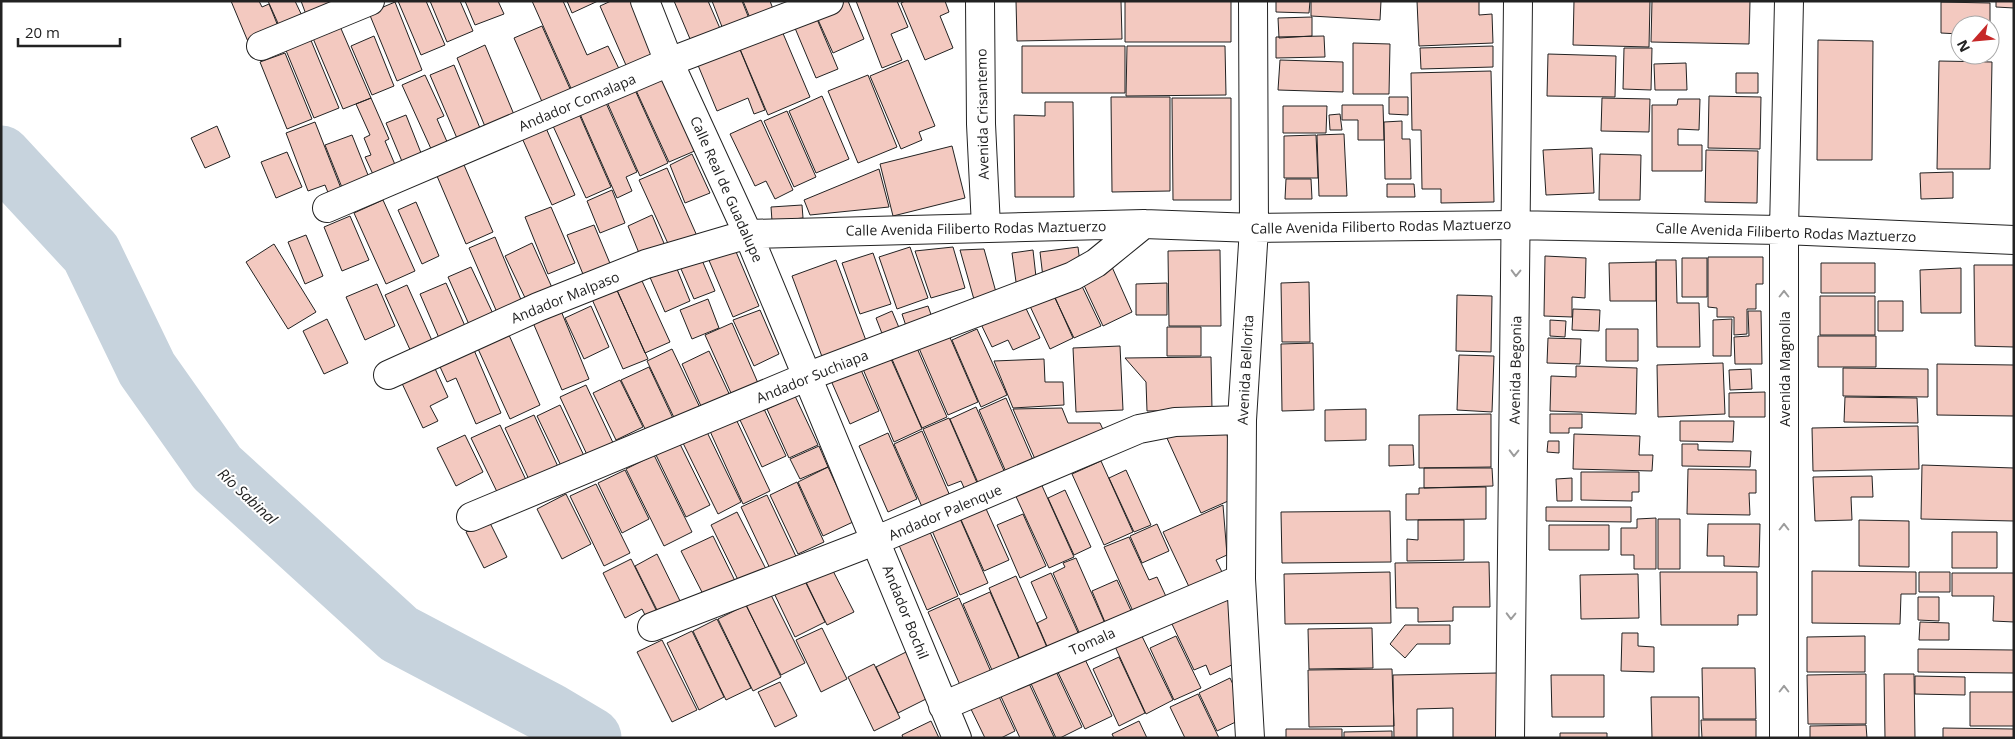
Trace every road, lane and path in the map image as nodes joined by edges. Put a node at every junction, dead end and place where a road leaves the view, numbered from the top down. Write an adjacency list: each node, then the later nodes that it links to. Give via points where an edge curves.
1 (370, 1): 8 (street)
2 (645, 1): 9 (street, Calle Real de Guadalupe)
3 (829, 1): 9 (street, Andador Comalapa)
4 (980, 1): 13 (street, Avenida Crisantemo)
5 (1253, 1): 14 (street, Avenida Bellorita)
6 (1518, 1): 12 (street, Avenida Begonia)
7 (1789, 1): 15 (street, Avenida Magnolia)
8 (262, 46)
9 (669, 62): 10 (street, Andador Comalapa); 16 (street, Calle Real de Guadalupe)
10 (327, 208)
11 (1144, 224): 13 (street, Calle Avenida Filiberto Rodas Maztuerzo); 14 (street, Calle Avenida Filiberto Rodas Maztuerzo); 19 (street, Andador Suchiapa, via 1096,263 1073,276)
12 (1516, 225): 14 (street, Calle Avenida Filiberto Rodas Maztuerzo); 15 (street, Calle Avenida Filiberto Rodas Maztuerzo); 28 (street, Avenida Begonia, one-way to 28)
13 (986, 227): 16 (street, Calle Avenida Filiberto Rodas Maztuerzo)
14 (1254, 228): 20 (street, Avenida Bellorita)
15 (1784, 230): 17 (street, Calle Avenida Filiberto Rodas Maztuerzo); 29 (street, Avenida Magnolia, one-way to 15)
16 (748, 234): 18 (street, Andador Malpaso, via 646,264 538,307); 19 (street, Calle Real de Guadalupe)
17 (2014, 240)
18 (388, 375)
19 (806, 377): 21 (street, Andador Suchiapa); 22 (street, Andador Bochil)
20 (1242, 420): 22 (street, Andador Palenque, via 1175,422 1139,429); 23 (street, Avenida Bellorita)
21 (471, 517)
22 (877, 540): 24 (street, Andador Palenque); 25 (street, Andador Bochil)
23 (1241, 579): 25 (street, Tomala); 27 (street, Avenida Bellorita)
24 (652, 627)
25 (943, 706): 26 (street, Andador Bochil)
26 (957, 738)
27 (1250, 738)
28 (1510, 738)
29 (1784, 738)

